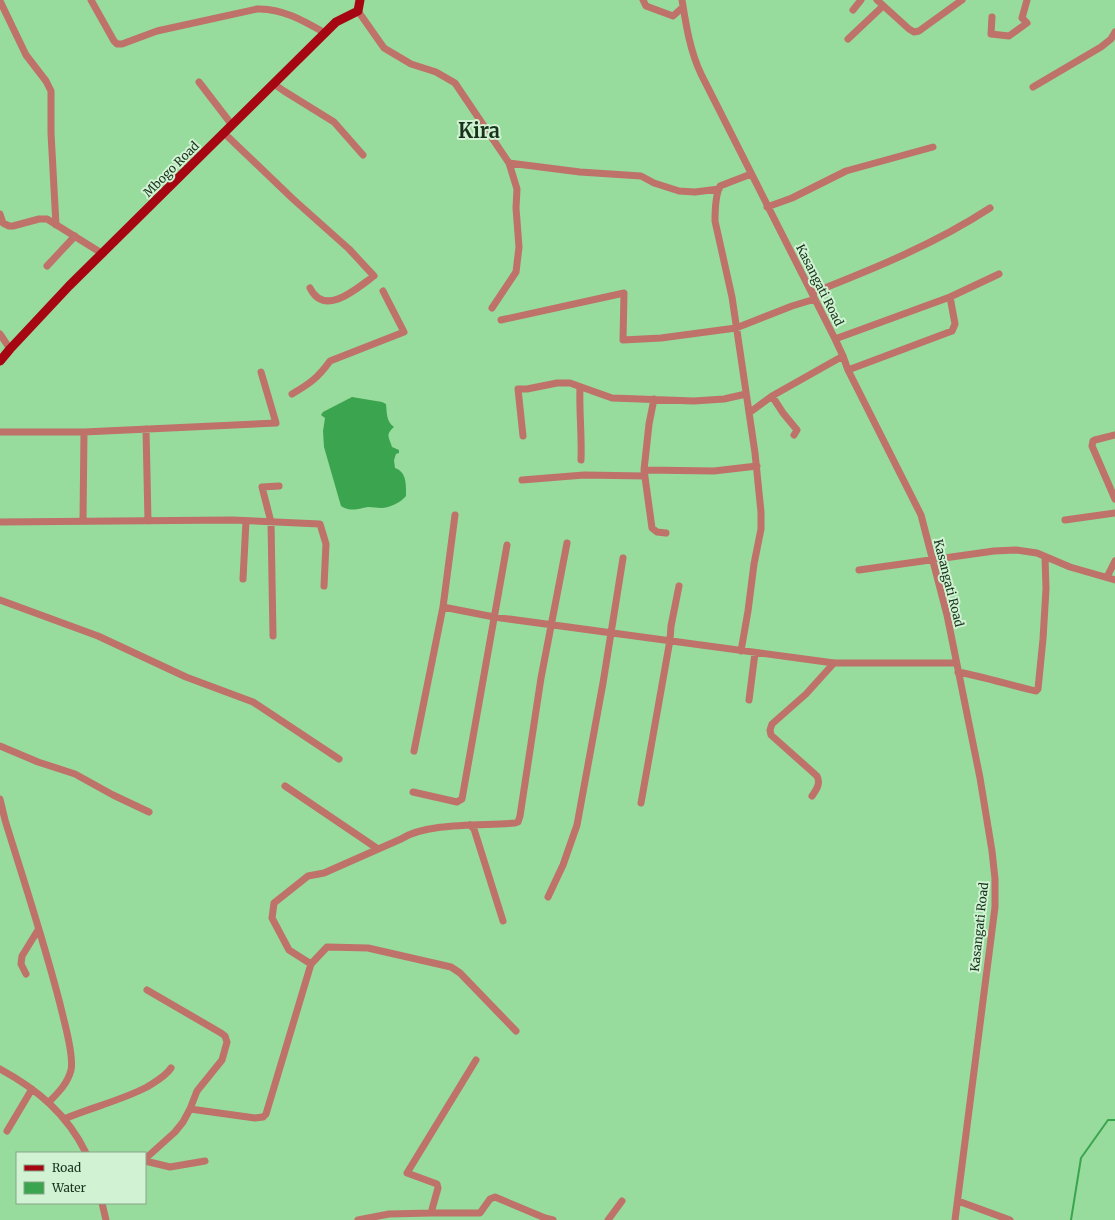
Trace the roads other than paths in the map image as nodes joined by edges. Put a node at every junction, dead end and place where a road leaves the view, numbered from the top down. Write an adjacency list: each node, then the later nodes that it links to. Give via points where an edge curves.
1 (91, 0): 15 (street, via 114,41 119,44 157,31 257,9 284,13)
2 (360, 0): 12 (main road)
3 (643, 0): 9 (street, via 646,6 673,16)
4 (861, 0): 11 (street)
5 (877, 0): 10 (street)
6 (962, 0): 10 (street, via 914,32)
7 (1027, 0): 13 (street, via 1022,18 1027,23 1008,36 991,34)
8 (0, 1): 30 (street, via 26,55 51,91)
9 (683, 4): 25 (street, Kasangati Road, via 698,67)
10 (883, 6): 16 (street)
11 (853, 10)
12 (358, 11): 15 (main road, Mbogo Road, via 336,22); 24 (street, via 384,48 411,64 436,72 455,83)
13 (992, 18)
14 (1115, 32): 19 (street, via 1101,48)
15 (325, 33): 18 (main road, Mbogo Road)
16 (848, 39)
17 (199, 82): 20 (street)
18 (274, 84): 20 (main road, Mbogo Road); 23 (street, via 334,122)
19 (1033, 88)
20 (232, 126): 21 (main road, Mbogo Road)
21 (224, 133): 32 (main road, Mbogo Road); 35 (street, via 349,249 374,276 333,301 319,299)
22 (933, 147): 27 (street, via 846,171 792,198)
23 (363, 155)
24 (509, 163): 26 (street, via 641,176 679,191); 39 (street, via 517,189 519,247 516,272)
25 (751, 174): 26 (street, via 722,185); 27 (street, Kasangati Road)
26 (719, 189): 41 (street, via 715,221 732,297)
27 (767, 207): 37 (street, Kasangati Road)
28 (990, 208): 37 (street, via 968,223 898,258)
29 (0, 214): 30 (street, via 3,223 9,226 43,218)
30 (56, 225): 31 (street)
31 (75, 236): 32 (street); 33 (street)
32 (102, 254): 44 (main road, Mbogo Road)
33 (47, 266)
34 (999, 274): 38 (street)
35 (310, 288)
36 (383, 290): 50 (street, via 404,332 330,362 313,381)
37 (813, 296): 41 (street); 43 (street, Kasangati Road)
38 (950, 297): 43 (street); 47 (street, via 954,324 952,331)
39 (492, 308)
40 (501, 320): 41 (street, via 624,293 623,340 661,338)
41 (736, 328): 51 (street)
42 (0, 334): 44 (street)
43 (835, 339): 45 (street, Kasangati Road)
44 (10, 349): 46 (main road, Mbogo Road)
45 (843, 356): 47 (street, Kasangati Road); 52 (street)
46 (0, 361)
47 (848, 370): 80 (street, Kasangati Road, via 921,515)
48 (261, 372): 55 (street, via 276,423)
49 (580, 387): 53 (street, via 612,398); 60 (street, via 557,383 518,389); 61 (street)
50 (292, 394)
51 (746, 394): 53 (street, via 724,399 694,401); 54 (street)
52 (772, 396): 54 (street); 58 (street, via 797,430)
53 (654, 399): 63 (street)
54 (749, 413): 62 (street)
55 (146, 429): 57 (street); 72 (street)
56 (0, 432): 57 (street)
57 (84, 432): 71 (street)
58 (794, 435)
59 (1115, 435): 66 (street, via 1095,440 1092,446)
60 (524, 436)
61 (581, 460)
62 (757, 466): 63 (street, via 714,471); 95 (street, via 762,529)
63 (644, 473): 64 (street); 75 (street, via 652,528 657,532)
64 (522, 480)
65 (279, 486): 74 (street, via 262,487)
66 (1115, 499)
67 (1115, 513): 70 (street)
68 (455, 515): 89 (street)
69 (246, 520): 72 (street); 74 (street); 84 (street)
70 (1065, 520)
71 (83, 521): 72 (street); 73 (street)
72 (148, 521)
73 (0, 522)
74 (271, 522): 86 (street, via 320,524 326,544); 93 (street)
75 (666, 532)
76 (567, 543): 91 (street)
77 (507, 545): 90 (street)
78 (1045, 557): 80 (street, via 1023,551 994,551); 83 (street); 99 (street, via 1046,589 1038,689 1027,689)
79 (623, 558): 92 (street)
80 (932, 558): 82 (street); 98 (street, Kasangati Road)
81 (1115, 561): 83 (street)
82 (859, 570)
83 (1107, 577): 85 (street)
84 (243, 579)
85 (1115, 580)
86 (324, 586)
87 (679, 586): 94 (street)
88 (0, 600): 103 (street, via 98,636 186,677 253,702)
89 (443, 607): 90 (street); 102 (street)
90 (494, 617): 91 (street); 105 (street, via 462,799 457,802)
91 (552, 625): 92 (street); 110 (street, via 541,678 519,820 515,823)
92 (611, 633): 94 (street); 112 (street, via 577,825)
93 (273, 636)
94 (670, 640): 95 (street); 108 (street)
95 (741, 651): 96 (street)
96 (755, 653): 97 (street); 100 (street)
97 (834, 663): 98 (street); 106 (street, via 806,694 772,724 770,730 771,735 817,776 818,786)
98 (956, 663): 99 (street, Kasangati Road)
99 (958, 672): 132 (street, Kasangati Road, via 992,851 995,907)
100 (749, 700)
101 (0, 746): 109 (street, via 75,774)
102 (414, 752)
103 (339, 759)
104 (285, 786): 111 (street)
105 (413, 792)
106 (812, 796)
107 (0, 799): 114 (street)
108 (641, 803)
109 (149, 812)
110 (470, 825): 111 (street, via 410,833); 113 (street, via 474,829)
111 (378, 849): 115 (street, via 324,873 308,876 274,903 272,918 289,950)
112 (548, 897)
113 (503, 921)
114 (38, 930): 116 (street, via 22,956); 123 (street, via 55,986 71,1059 67,1080)
115 (311, 964): 118 (street, via 327,947 368,948 451,967 460,973); 124 (street, via 266,1114 255,1118)
116 (26, 974)
117 (147, 990): 124 (street, via 226,1038 222,1060 198,1092)
118 (516, 1031)
119 (476, 1060): 134 (street, via 407,1173 437,1184)
120 (171, 1068): 125 (street, via 161,1079 126,1098 80,1112)
121 (0, 1069): 122 (street)
122 (32, 1089): 123 (street); 126 (street)
123 (49, 1102): 125 (street)
124 (190, 1109): 128 (street, via 175,1132)
125 (64, 1120): 127 (street, via 72,1128)
126 (7, 1132)
127 (85, 1152)
128 (146, 1159)
129 (146, 1160): 130 (street, via 170,1167)
130 (205, 1161)
131 (622, 1201): 139 (street)
132 (958, 1201): 140 (street, Kasangati Road); 141 (street)
133 (102, 1204): 136 (street)
134 (432, 1213): 135 (street); 137 (street, via 389,1214)
135 (480, 1217): 138 (street, via 490,1199 495,1197)
136 (106, 1220)
137 (358, 1220)
138 (553, 1220)
139 (608, 1220)
140 (955, 1220)
141 (1010, 1220)

